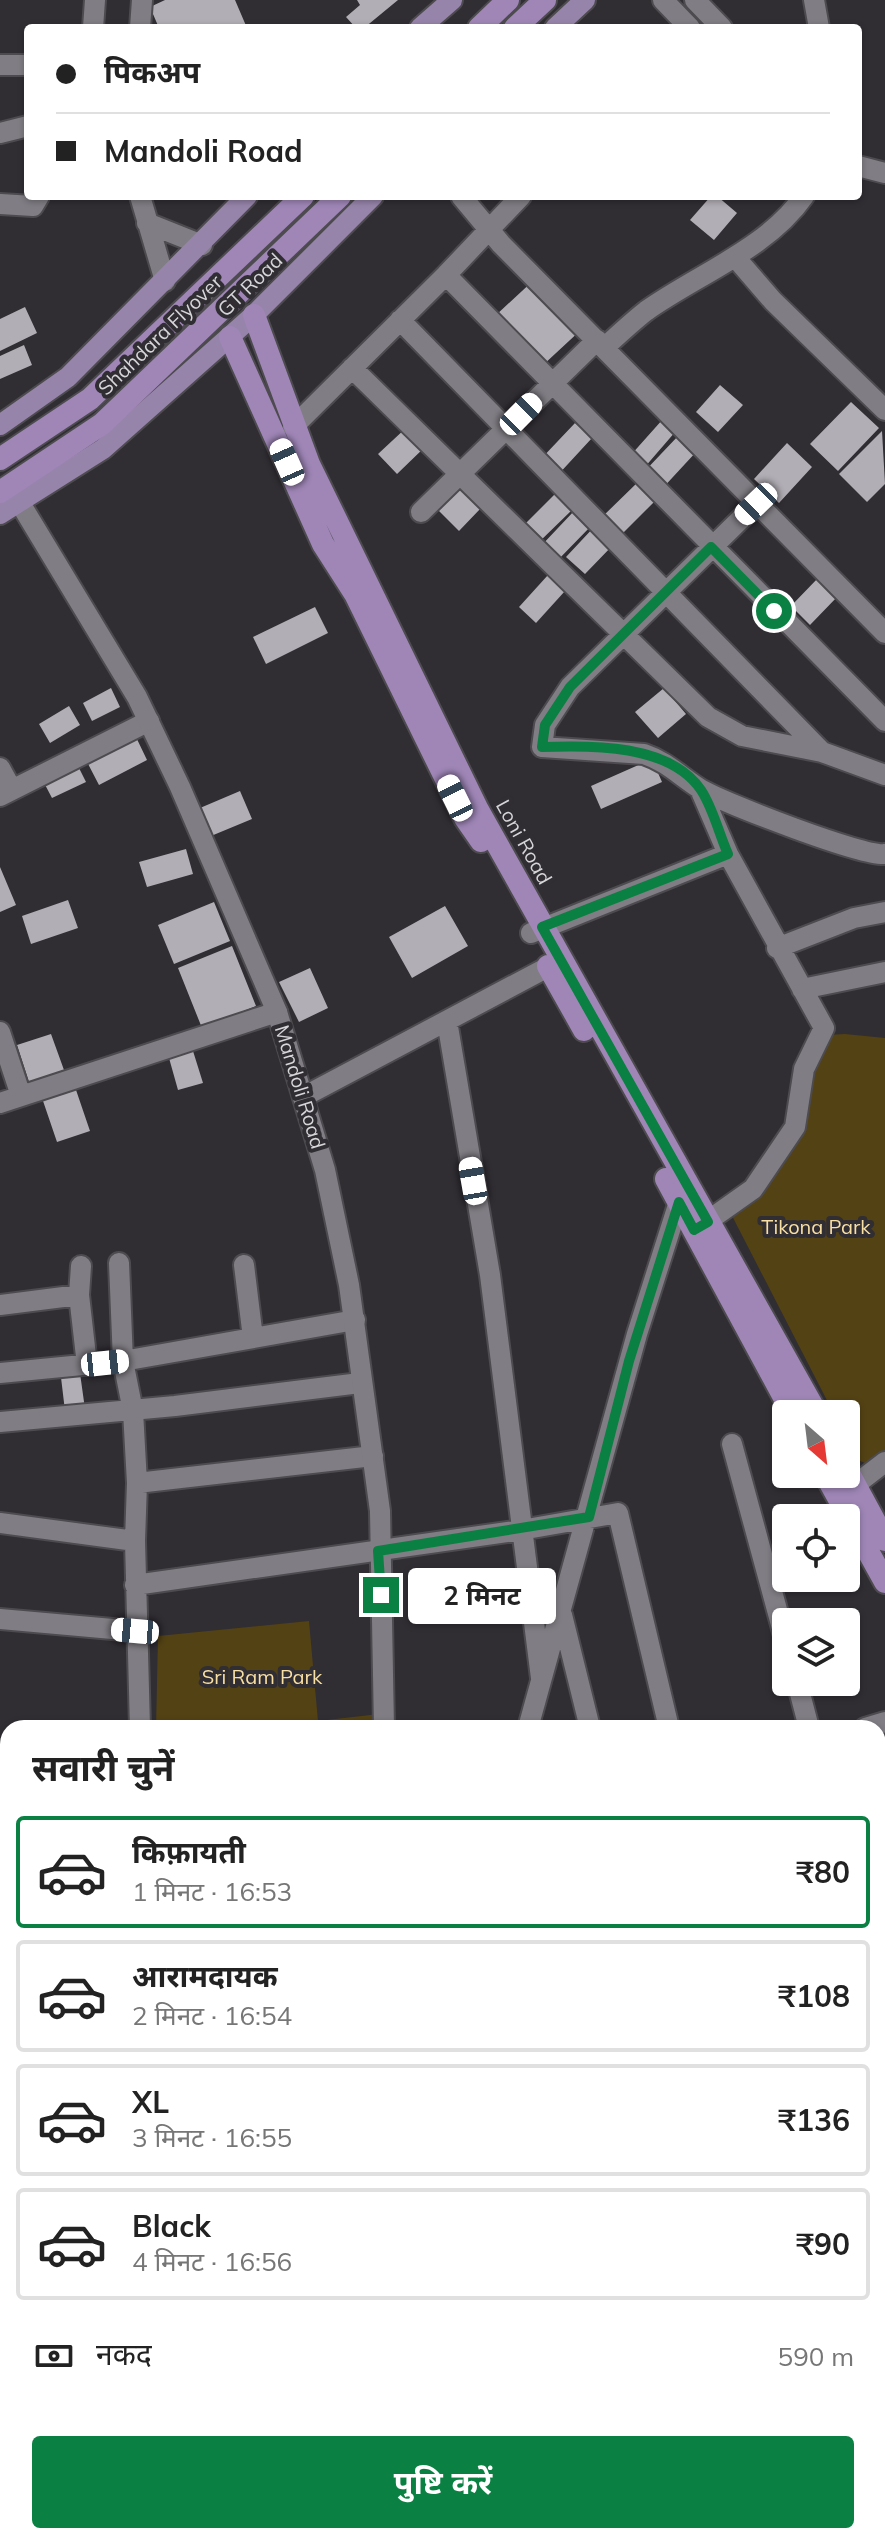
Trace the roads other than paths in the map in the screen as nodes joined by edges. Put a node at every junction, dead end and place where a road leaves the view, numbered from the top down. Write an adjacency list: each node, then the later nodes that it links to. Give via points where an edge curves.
1 (95, 0): 10 (street)
2 (142, 0): 11 (street)
3 (452, 0): 12 (main road)
4 (508, 0): 13 (highway)
5 (545, 0): 14 (highway)
6 (585, 0): 15 (main road)
7 (663, 0): 16 (street)
8 (695, 0): 17 (street)
9 (814, 0): 18 (street)
10 (93, 24)
11 (140, 24)
12 (425, 24)
13 (483, 24)
14 (519, 24)
15 (559, 24)
16 (686, 24)
17 (718, 24)
18 (818, 24)
19 (0, 65): 20 (street)
20 (24, 65)
21 (24, 127): 22 (street)
22 (0, 133)
23 (862, 167): 24 (street)
24 (885, 173)
25 (862, 181): 26 (street)
26 (885, 183)
27 (37, 200): 36 (street, via 33,206)
28 (141, 200): 37 (street)
29 (243, 200): 39 (main road)
30 (299, 200): 53 (highway, Shahdara Flyover, via 90,399)
31 (336, 200): 55 (highway, Shahdara Flyover, via 102,424)
32 (369, 200): 43 (main road, GT Road)
33 (464, 200): 38 (street)
34 (517, 200): 38 (street)
35 (801, 200): 40 (street)
36 (0, 204)
37 (147, 223): 39 (street); 42 (street)
38 (490, 231): 41 (street); 46 (street)
39 (202, 245): 42 (main road)
40 (735, 257): 46 (street); 49 (street)
41 (446, 275): 44 (street); 48 (street)
42 (165, 281): 50 (main road, via 68,377)
43 (254, 315): 45 (main road, GT Road); 51 (highway, Loni Road)
44 (400, 320): 47 (street); 52 (street)
45 (230, 337): 56 (main road, GT Road, via 103,449); 74 (highway, Loni Road, via 323,544 355,594 465,818)
46 (601, 344): 48 (street); 57 (street)
47 (352, 368): 51 (street); 54 (street)
48 (552, 384): 52 (street); 60 (street)
49 (885, 410)
50 (0, 425)
51 (293, 427): 74 (highway, Loni Road)
52 (506, 429): 54 (street); 61 (street)
53 (0, 459)
54 (459, 474): 58 (street); 63 (street)
55 (0, 492)
56 (20, 503): 59 (main road, GT Road); 64 (street, Mandoli Road)
57 (756, 504): 60 (street); 62 (street)
58 (421, 512)
59 (0, 514)
60 (711, 547): 61 (street); 65 (street)
61 (667, 591): 63 (street); 66 (street)
62 (885, 633)
63 (623, 634): 66 (street, via 724,728); 69 (street, via 570,687 545,725 542,747 644,754 676,769)
64 (149, 721): 70 (street); 79 (street, Mandoli Road)
65 (885, 721)
66 (822, 752): 68 (street)
67 (0, 768): 70 (street)
68 (885, 775)
69 (700, 789): 71 (street); 72 (street, via 741,809)
70 (6, 793)
71 (728, 854): 74 (street); 75 (street)
72 (883, 855)
73 (885, 912): 75 (street, via 854,918)
74 (537, 930): 76 (highway, Loni Road); 86 (highway, Loni Road)
75 (777, 948): 78 (street)
76 (548, 967): 80 (street); 85 (highway, Loni Road)
77 (885, 972): 78 (street)
78 (802, 989): 86 (street, via 824,1028 804,1069 795,1127 753,1189)
79 (277, 1012): 82 (street); 83 (street, Mandoli Road)
80 (447, 1021): 83 (street); 111 (street, via 490,1275)
81 (0, 1032): 82 (street)
82 (21, 1096): 84 (street)
83 (303, 1097): 92 (street, Mandoli Road, via 341,1237)
84 (0, 1103)
85 (679, 1202): 86 (highway, Loni Road); 109 (street, via 629,1361)
86 (701, 1226): 98 (highway, Loni Road); 99 (highway, Loni Road)
87 (119, 1263): 94 (street)
88 (244, 1265): 93 (street)
89 (81, 1266): 90 (street)
90 (79, 1295): 91 (street); 95 (street)
91 (0, 1305)
92 (355, 1320): 93 (street); 97 (street, Mandoli Road)
93 (253, 1338): 94 (street)
94 (123, 1361): 95 (street); 100 (street)
95 (87, 1365): 96 (street)
96 (0, 1373)
97 (360, 1383): 100 (street); 103 (street, Mandoli Road)
98 (786, 1400)
99 (808, 1400)
100 (133, 1411): 101 (street); 106 (street)
101 (0, 1422)
102 (732, 1444): 117 (street)
103 (373, 1456): 106 (street); 114 (street, Mandoli Road, via 380,1511)
104 (885, 1462): 105 (street)
105 (860, 1472)
106 (137, 1483): 113 (street)
107 (833, 1488): 115 (highway)
108 (857, 1488): 112 (highway)
109 (589, 1517): 111 (street); 118 (street); 127 (street, via 616,1512 622,1516)
110 (0, 1523): 113 (street)
111 (521, 1530): 114 (street); 121 (street)
112 (885, 1540)
113 (135, 1541): 116 (street)
114 (378, 1551): 116 (street); 124 (street, Mandoli Road)
115 (885, 1582)
116 (135, 1585): 120 (street)
117 (777, 1608)
118 (561, 1613): 121 (street); 126 (street)
119 (0, 1619): 120 (street)
120 (135, 1631): 123 (street)
121 (541, 1678): 125 (street)
122 (801, 1696): 128 (street)
123 (140, 1720)
124 (384, 1720)
125 (530, 1720)
126 (588, 1720)
127 (667, 1720)
128 (807, 1720)

